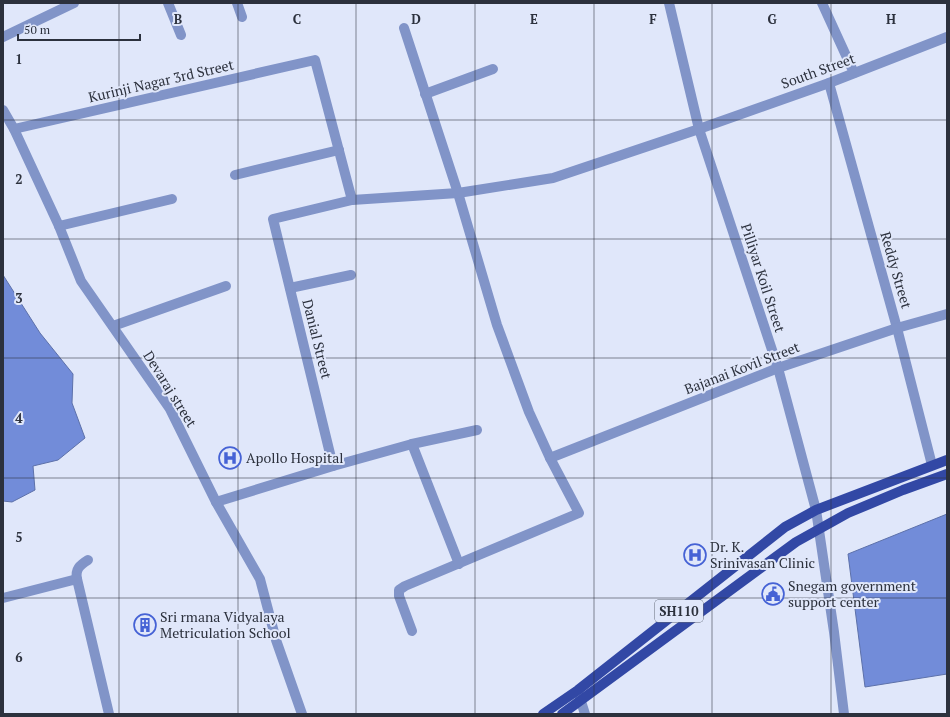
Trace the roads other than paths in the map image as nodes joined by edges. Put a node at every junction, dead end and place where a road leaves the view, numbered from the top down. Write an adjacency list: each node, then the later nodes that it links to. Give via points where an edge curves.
1 (74, 3): 9 (street)
2 (168, 3): 8 (street)
3 (237, 3): 6 (street)
4 (669, 3): 17 (street, Pilliyar Koil Street)
5 (822, 3): 12 (street)
6 (242, 17)
7 (404, 28): 14 (street)
8 (181, 35)
9 (3, 37)
10 (947, 37): 12 (street, South Street)
11 (493, 69): 14 (street)
12 (854, 73): 13 (street, South Street)
13 (829, 83): 17 (street, South Street); 30 (street, Reddy Street)
14 (426, 94): 20 (street)
15 (3, 110): 16 (street, Devaraj street)
16 (14, 129): 18 (street, Kurinji Nagar 3rd Street, via 315,60); 24 (street, Devaraj street)
17 (699, 129): 20 (street, South Street, via 553,178); 31 (street, Pilliyar Koil Street)
18 (339, 150): 19 (street); 22 (street)
19 (235, 176)
20 (458, 192): 22 (street, South Street); 34 (street, via 497,325 529,412)
21 (172, 199): 24 (street)
22 (352, 200): 23 (street, South Street)
23 (273, 219): 27 (street, Danial Street)
24 (58, 226): 29 (street, Devaraj street, via 81,281)
25 (351, 275): 27 (street)
26 (226, 286): 29 (street)
27 (290, 288): 36 (street, Danial Street)
28 (947, 314): 30 (street, Bajanai Kovil Street)
29 (113, 326): 40 (street, Devaraj street, via 170,409)
30 (897, 328): 31 (street, Bajanai Kovil Street); 37 (street, Reddy Street)
31 (778, 368): 34 (street, Bajanai Kovil Street); 41 (street, Pilliyar Koil Street)
32 (477, 430): 33 (street)
33 (412, 444): 36 (street); 44 (street)
34 (550, 458): 44 (street, via 579,513)
35 (947, 460): 37 (main road, SH110)
36 (333, 466): 40 (street)
37 (932, 466): 39 (main road); 41 (main road, SH110)
38 (947, 474): 39 (main road, SH110)
39 (936, 478): 42 (main road, SH110, via 848,513)
40 (216, 502): 52 (street, Devaraj street, via 260,579 276,640)
41 (816, 510): 42 (street, Pilliyar Koil Street); 48 (main road, SH110, via 785,527)
42 (818, 529): 49 (main road, SH110, via 796,542); 56 (street, Pilliyar Koil Street)
43 (88, 560): 45 (street, via 78,569)
44 (459, 564): 47 (street, via 399,590 398,596)
45 (77, 579): 46 (street); 50 (street)
46 (3, 598)
47 (412, 631)
48 (578, 690): 49 (street); 53 (main road, SH110)
49 (581, 701): 54 (main road, SH110); 55 (street)
50 (109, 712): 51 (street)
51 (98, 714)
52 (302, 714)
53 (543, 714)
54 (562, 714)
55 (585, 714)
56 (844, 714)

